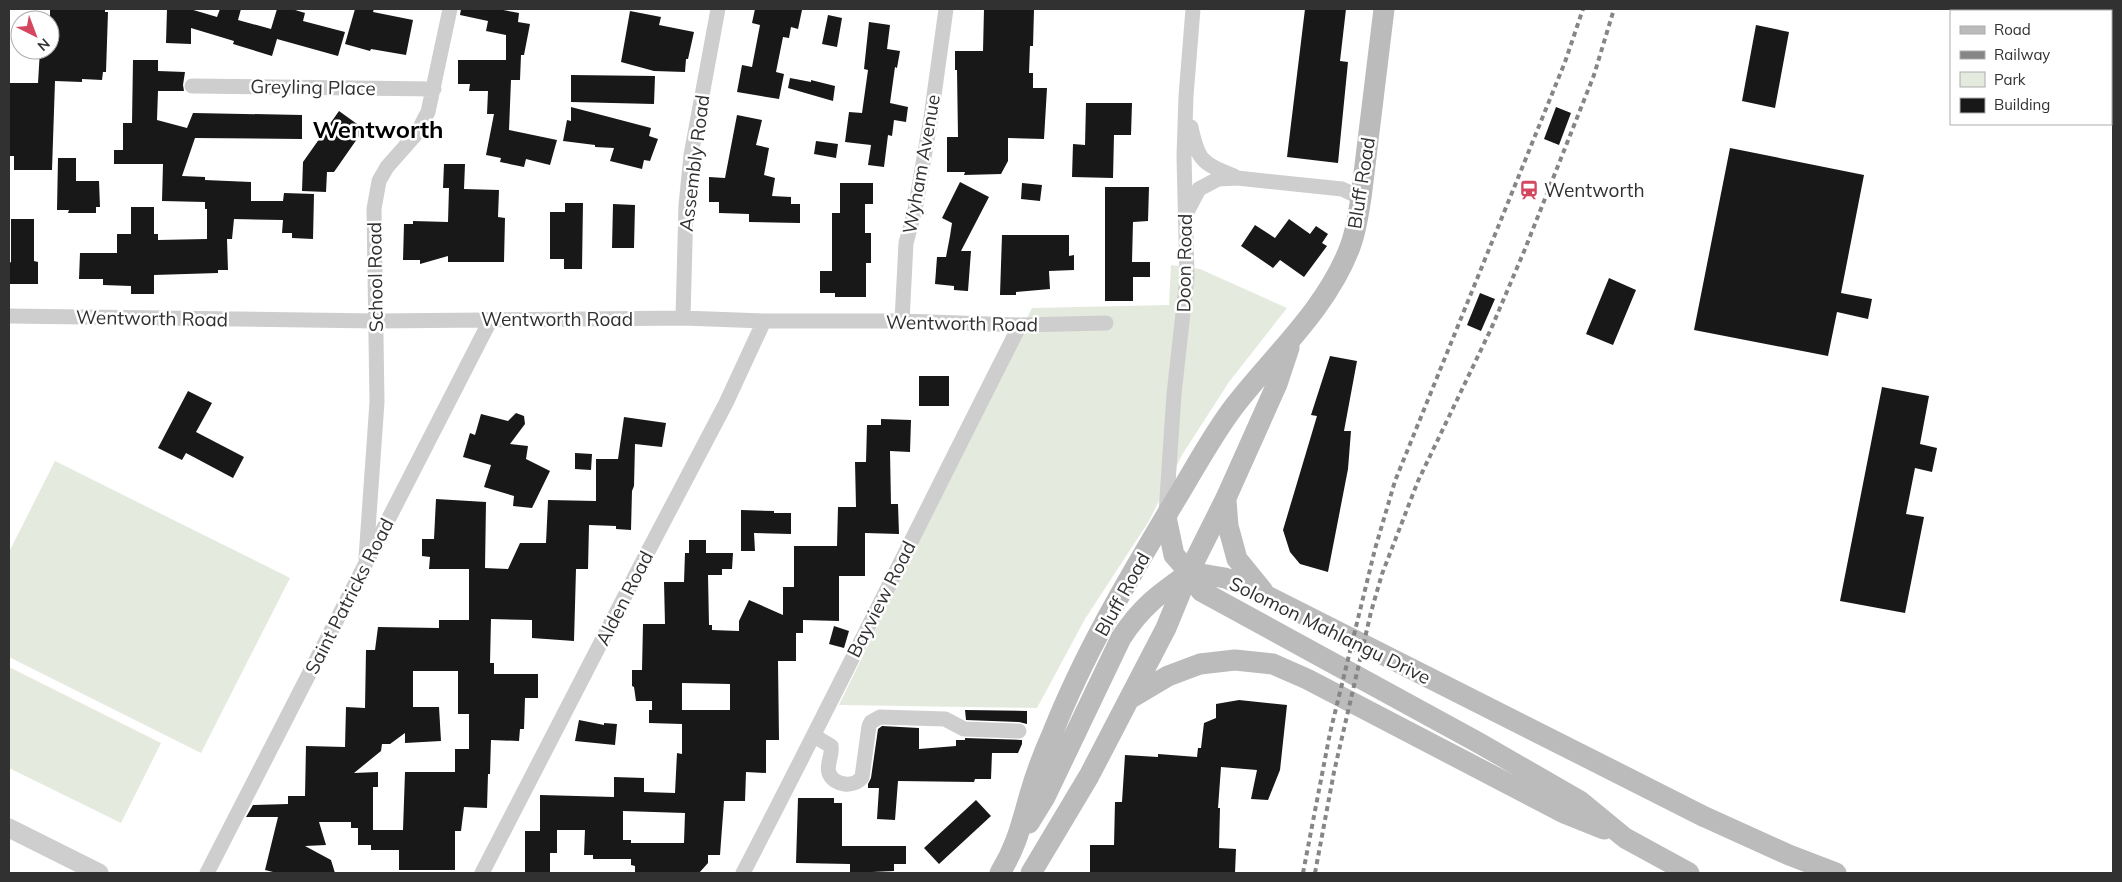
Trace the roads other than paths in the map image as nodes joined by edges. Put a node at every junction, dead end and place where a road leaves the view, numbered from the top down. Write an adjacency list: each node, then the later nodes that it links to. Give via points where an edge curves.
1 (450, 9): 7 (street, School Road)
2 (718, 9): 14 (street, Assembly Road, via 686,205)
3 (946, 9): 15 (street, Wyham Avenue, via 925,154 906,243)
4 (1193, 9): 8 (street, Doon Road)
5 (1384, 9): 10 (main road, Bluff Road)
6 (192, 86): 7 (street, Greyling Place)
7 (434, 89): 16 (street, School Road, via 428,112 417,133 380,181 374,209)
8 (1186, 96): 9 (street, via 1197,153 1204,162); 11 (street, Doon Road)
9 (1237, 178): 10 (street, via 1342,188); 11 (street, via 1218,179 1199,189)
10 (1361, 198): 20 (main road, Bluff Road, via 1354,235 1339,271)
11 (1186, 214): 22 (street, Doon Road, via 1187,277 1174,394)
12 (9, 316): 16 (street, Wentworth Road)
13 (491, 318): 14 (street, Wentworth Road); 16 (street, Wentworth Road); 23 (street, Saint Patricks Road)
14 (683, 318): 17 (street, Wentworth Road)
15 (902, 320): 17 (street, Wentworth Road); 19 (street, Wentworth Road)
16 (376, 321): 23 (street, School Road, via 376,402)
17 (764, 321): 34 (street, Alden Road, via 726,403)
18 (1106, 323): 19 (street, Wentworth Road)
19 (1020, 325): 28 (street, Bayview Road)
20 (1292, 340): 21 (main road, Bluff Road, via 1277,384); 22 (main road, Bluff Road, via 1234,406)
21 (1226, 498): 24 (main road, Bluff Road); 25 (main road, via 1228,526 1237,559)
22 (1166, 517): 24 (main road, via 1174,555); 31 (main road, Bluff Road, via 1108,615 1068,695 1030,792)
23 (365, 564): 33 (street, Saint Patricks Road)
24 (1189, 572): 25 (main road, Solomon Mahlangu Drive, via 1225,578); 26 (main road, Bluff Road, via 1166,628); 30 (main road, Solomon Mahlangu Drive, via 1201,591 1479,742 1580,801); 31 (main road, via 1149,602 1121,638 1045,797)
25 (1270, 598): 39 (main road, Solomon Mahlangu Drive, via 1730,829)
26 (1131, 698): 30 (main road, via 1168,676 1200,664 1235,660 1273,664 1564,813); 37 (main road, Bluff Road)
27 (1019, 731): 28 (street, via 964,729 945,719 880,717 869,726 862,777 852,784 839,783 831,776 828,770 831,746)
28 (814, 736): 35 (street, Bayview Road)
29 (9, 828): 32 (street)
30 (1626, 838): 38 (main road, Solomon Mahlangu Drive)
31 (1018, 841): 36 (main road, Bluff Road)
32 (99, 873)
33 (207, 873)
34 (482, 873)
35 (743, 873)
36 (1000, 873)
37 (1031, 873)
38 (1689, 873)
39 (1836, 873)

